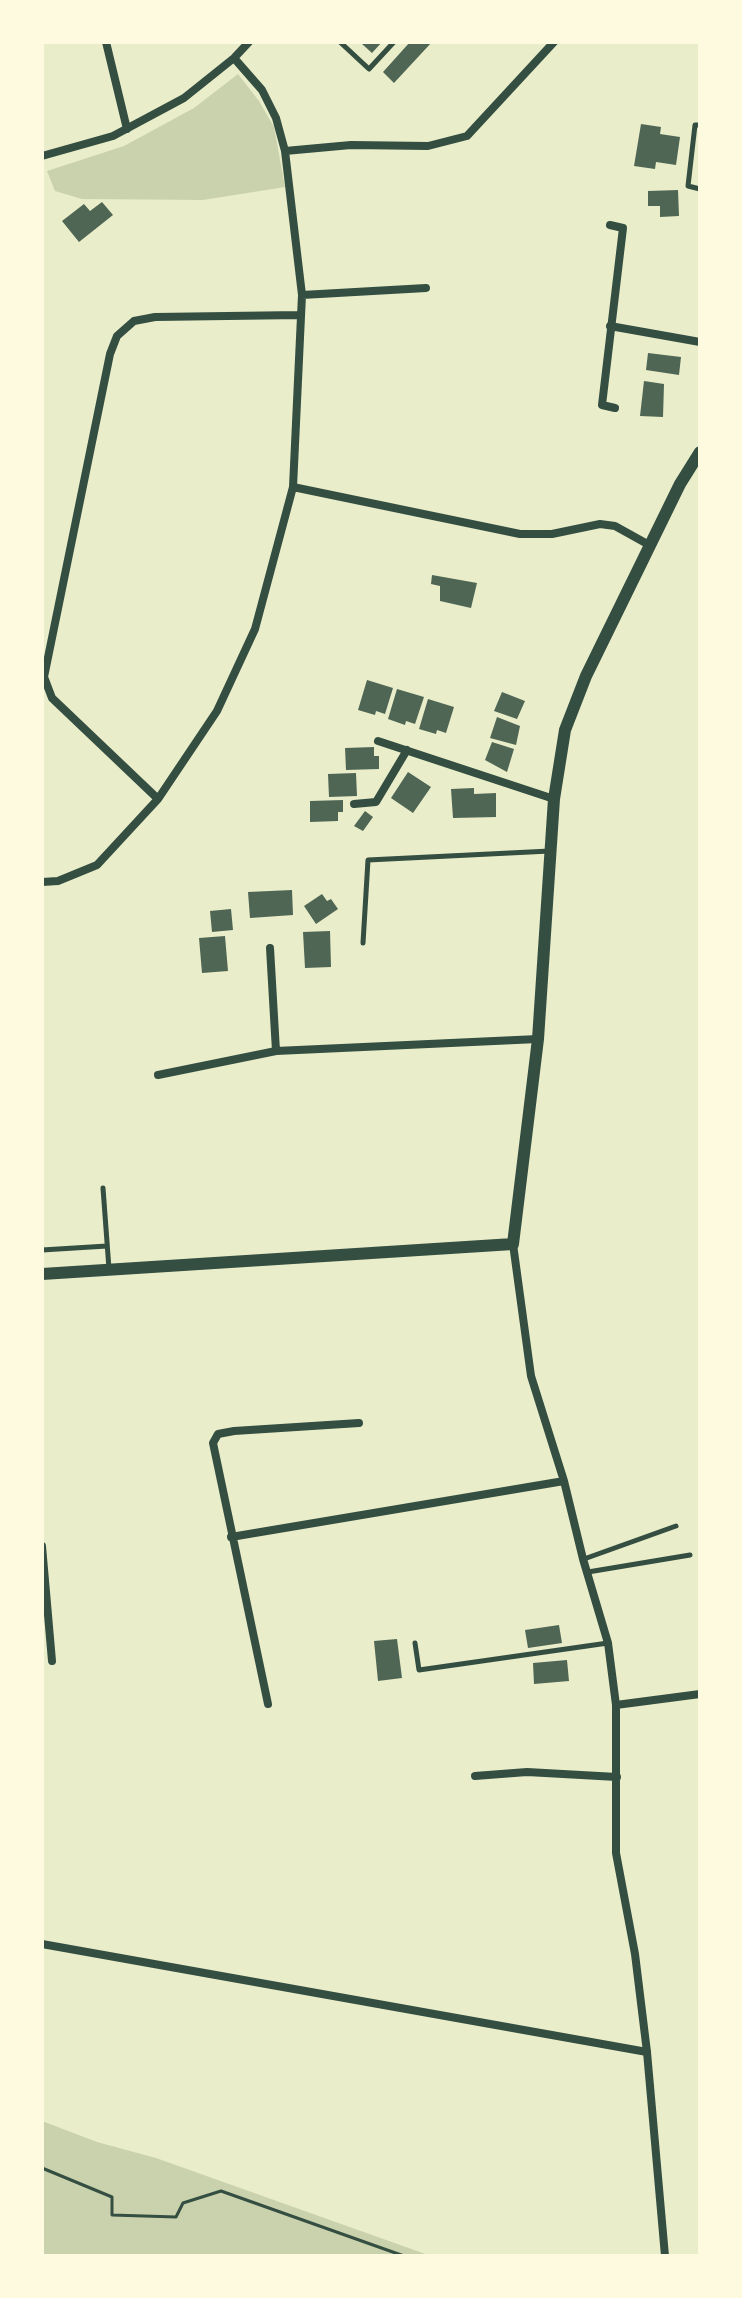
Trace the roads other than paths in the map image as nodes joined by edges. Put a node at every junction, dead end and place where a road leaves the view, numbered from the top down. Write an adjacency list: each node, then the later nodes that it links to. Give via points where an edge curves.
1 (106, 42): 8 (street)
2 (249, 42): 6 (street)
3 (340, 42): 4 (lane, via 369,69)
4 (394, 42)
5 (554, 42): 9 (street, via 467,136 428,146)
6 (234, 58): 8 (street, via 184,98); 9 (street, via 262,90)
7 (700, 125): 11 (lane, via 695,125 688,186)
8 (127, 129): 10 (street)
9 (285, 151): 14 (street)
10 (42, 156)
11 (700, 189)
12 (610, 225): 16 (street, via 623,228)
13 (426, 288): 14 (street)
14 (302, 295): 15 (street)
15 (300, 315): 20 (street); 24 (street, via 134,321 117,336 110,354 44,677 52,698)
16 (610, 326): 17 (street); 18 (street, via 602,405)
17 (700, 342)
18 (615, 408)
19 (700, 452): 21 (street)
20 (293, 487): 21 (street, via 520,534 615,526); 24 (street, via 255,629 217,711)
21 (651, 546): 25 (street, via 565,730)
22 (378, 741): 23 (street)
23 (407, 750): 25 (street); 26 (street, via 376,802)
24 (158, 799): 28 (street, via 97,865)
25 (554, 799): 27 (street)
26 (354, 804)
27 (551, 851): 29 (lane, via 368,860); 31 (street)
28 (42, 882)
29 (363, 943)
30 (270, 948): 32 (street)
31 (538, 1039): 32 (street); 35 (street)
32 (276, 1051): 33 (street)
33 (158, 1075)
34 (103, 1188): 36 (lane)
35 (513, 1244): 38 (street); 41 (street, via 531,1376)
36 (107, 1246): 37 (lane); 38 (lane)
37 (42, 1250)
38 (109, 1270): 39 (street)
39 (42, 1274)
40 (359, 1423): 43 (street, via 218,1434 213,1443)
41 (564, 1481): 43 (street); 46 (street)
42 (676, 1526): 46 (lane)
43 (231, 1537): 52 (street)
44 (42, 1546): 50 (street)
45 (690, 1555): 47 (lane)
46 (583, 1559): 47 (street)
47 (588, 1572): 49 (street)
48 (415, 1643): 49 (lane, via 419,1670)
49 (608, 1643): 53 (street)
50 (52, 1661)
51 (700, 1694): 53 (street)
52 (268, 1704)
53 (616, 1705): 55 (street)
54 (475, 1776): 55 (street, via 527,1772)
55 (617, 1777): 57 (street, via 616,1853)
56 (42, 1944): 57 (street)
57 (647, 2052): 58 (street)
58 (665, 2256)

